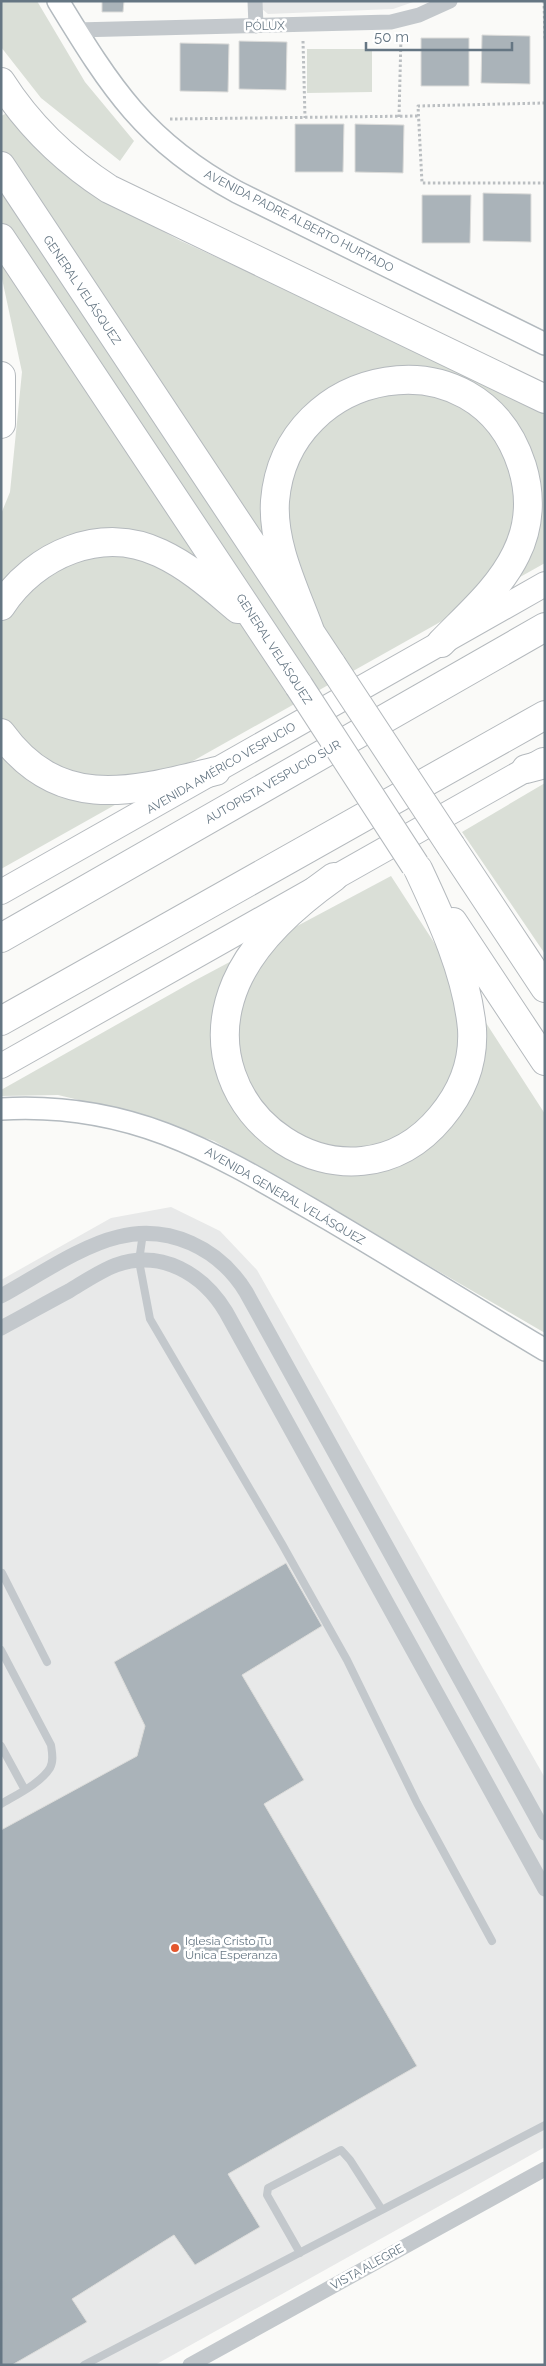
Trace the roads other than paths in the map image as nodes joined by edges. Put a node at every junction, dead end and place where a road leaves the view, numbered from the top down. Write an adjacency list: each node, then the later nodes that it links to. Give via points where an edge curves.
1 (58, 1): 5 (street, AVENIDA PADRE ALBERTO HURTADO)
2 (255, 1): 4 (street)
3 (450, 1): 4 (street, PÓLUX, via 401,20)
4 (256, 26): 5 (street, PÓLUX)
5 (76, 30): 9 (street, AVENIDA PADRE ALBERTO HURTADO, via 130,110 190,164 237,192)
6 (1, 82): 11 (highway, via 17,106 54,147 109,189)
7 (1, 166): 16 (highway, GENERAL VELÁSQUEZ)
8 (1, 238): 17 (highway, GENERAL VELÁSQUEZ)
9 (545, 344)
10 (1, 376): 12 (highway)
11 (545, 399)
12 (1, 424)
13 (545, 584): 18 (main road, AVENIDA AMÉRICO VESPUCIO)
14 (1, 606): 17 (highway, via 32,571 59,554 90,544 124,543 142,546 175,561 208,584)
15 (545, 627): 27 (highway, AUTOPISTA VESPUCIO SUR)
16 (310, 631): 18 (highway, via 278,537 275,501 286,459 309,422 335,400 380,381 416,379 449,386 488,411 515,448 528,493 526,526 517,553 483,600); 26 (highway, GENERAL VELÁSQUEZ, bridge)
17 (264, 632): 23 (highway, GENERAL VELÁSQUEZ, bridge)
18 (441, 643): 22 (main road, AVENIDA AMÉRICO VESPUCIO)
19 (545, 714): 30 (highway)
20 (1, 733): 22 (highway, via 21,757 35,767 82,787 130,790)
21 (539, 764): 24 (main road)
22 (216, 771): 25 (main road, AVENIDA AMÉRICO VESPUCIO)
23 (416, 867): 24 (highway, via 462,980 472,1028 470,1058 462,1086 426,1133 388,1154 359,1161 337,1160 306,1152 267,1129 239,1094 226,1050 227,1014 244,969 290,913); 31 (highway, GENERAL VELÁSQUEZ)
24 (334, 877): 32 (main road)
25 (1, 892)
26 (493, 910): 28 (highway); 29 (highway, GENERAL VELÁSQUEZ)
27 (1, 938)
28 (545, 951)
29 (545, 988)
30 (1, 1021)
31 (545, 1061)
32 (1, 1066)
33 (1, 1109): 40 (street, AVENIDA GENERAL VELÁSQUEZ, via 60,1109 116,1118 203,1149 254,1175)
34 (143, 1233): 35 (street, via 116,1237); 36 (lane); 47 (street, via 174,1237 200,1246 221,1260 239,1280)
35 (89, 1248): 37 (street); 38 (street)
36 (139, 1261): 37 (street); 48 (street, via 178,1266 198,1278 218,1298); 49 (lane, via 150,1319 347,1660 417,1803)
37 (104, 1271): 39 (street)
38 (1, 1296)
39 (1, 1328)
40 (545, 1350)
41 (1, 1573): 43 (lane)
42 (1, 1650): 45 (lane, via 51,1745 53,1757 50,1768)
43 (47, 1662)
44 (1, 1746): 45 (lane)
45 (26, 1790): 46 (lane)
46 (1, 1804)
47 (545, 1833)
48 (545, 1889)
49 (492, 1941)
50 (545, 2125): 52 (lane)
51 (545, 2169): 55 (street, VISTA ALEGRE)
52 (382, 2210): 53 (lane); 53 (lane, via 341,2150 268,2188 267,2195)
53 (300, 2253): 54 (lane)
54 (84, 2365)
55 (190, 2365)

